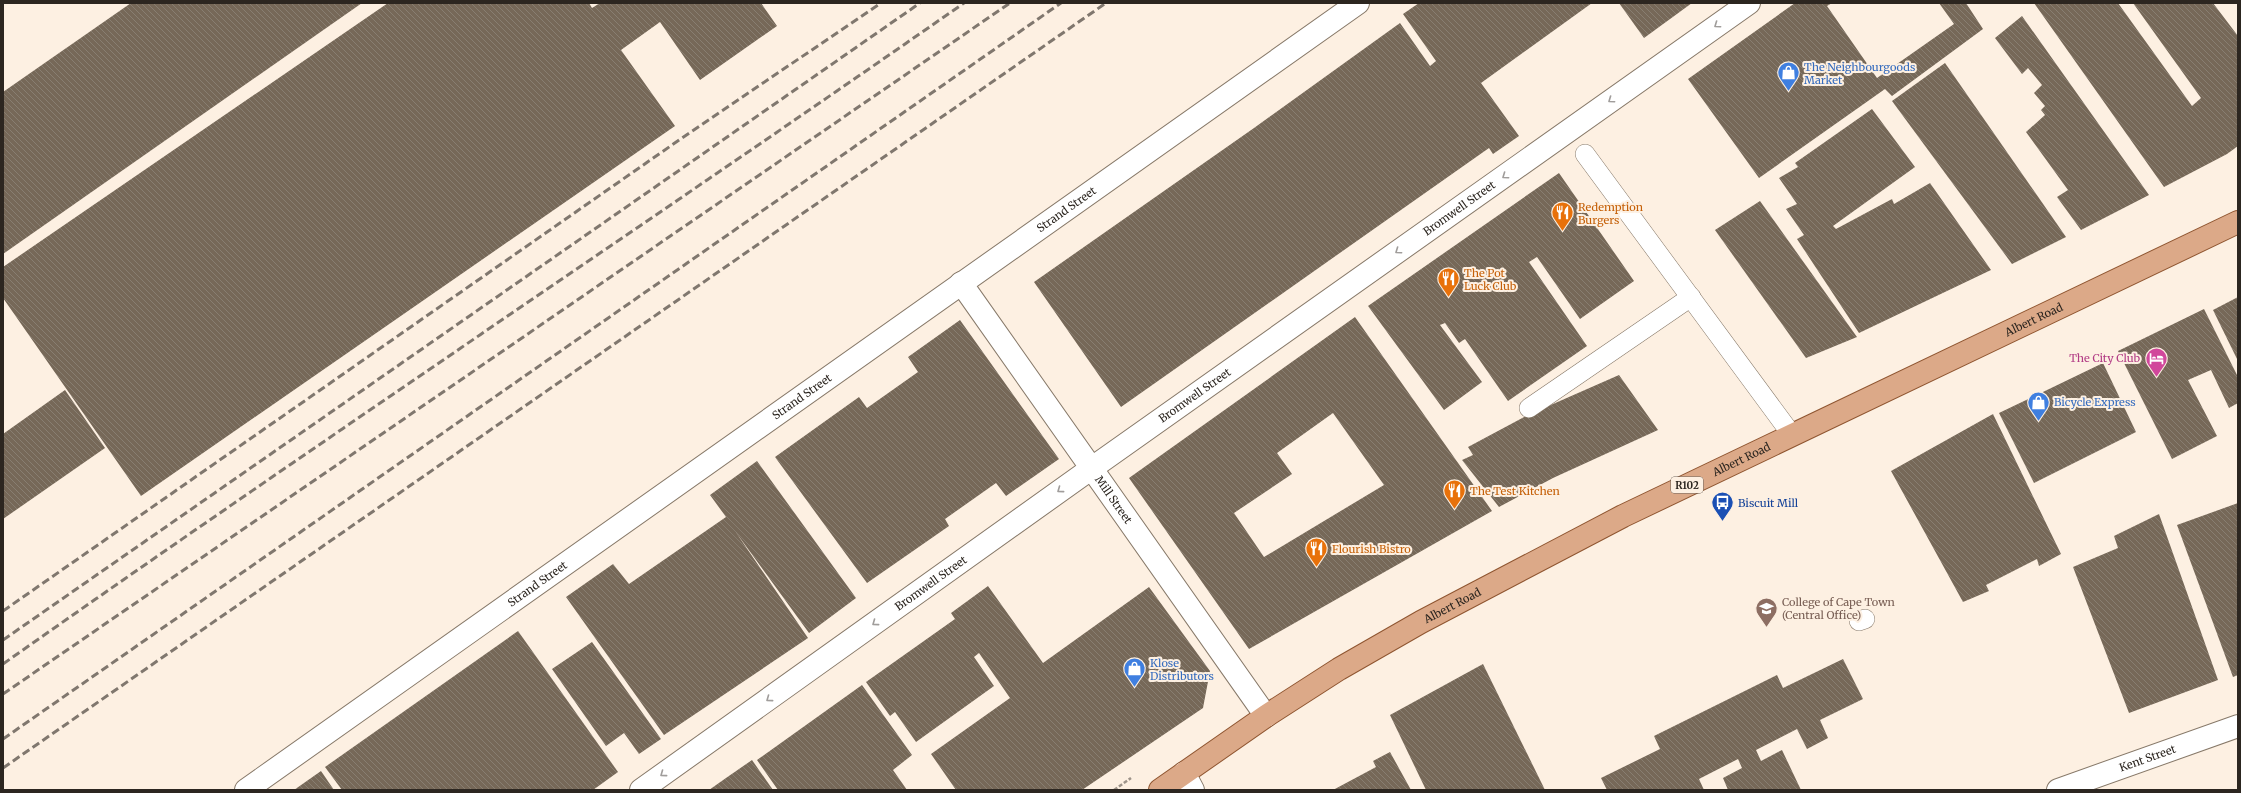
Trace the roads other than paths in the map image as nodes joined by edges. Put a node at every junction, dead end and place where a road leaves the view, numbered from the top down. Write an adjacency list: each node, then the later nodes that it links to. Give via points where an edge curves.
1 (1358, 3): 5 (street, Strand Street)
2 (1749, 3): 9 (street, Bromwell Street, one-way to 9)
3 (1585, 154): 6 (lane)
4 (2238, 222): 8 (main road, Albert Road / R102)
5 (961, 283): 9 (street, Mill Street); 13 (street, Strand Street)
6 (1691, 298): 7 (lane); 8 (lane)
7 (1529, 408)
8 (1792, 435): 10 (main road, Albert Road / R102, via 1624,516 1421,622 1339,669)
9 (1092, 468): 10 (street, Mill Street); 14 (street, Bromwell Street, one-way to 14)
10 (1266, 716): 12 (main road, Albert Road / R102)
11 (2238, 726): 16 (street, Kent Street)
12 (1189, 782): 15 (main road, Albert Road / R102)
13 (246, 790)
14 (641, 790)
15 (1160, 790)
16 (2058, 790)

